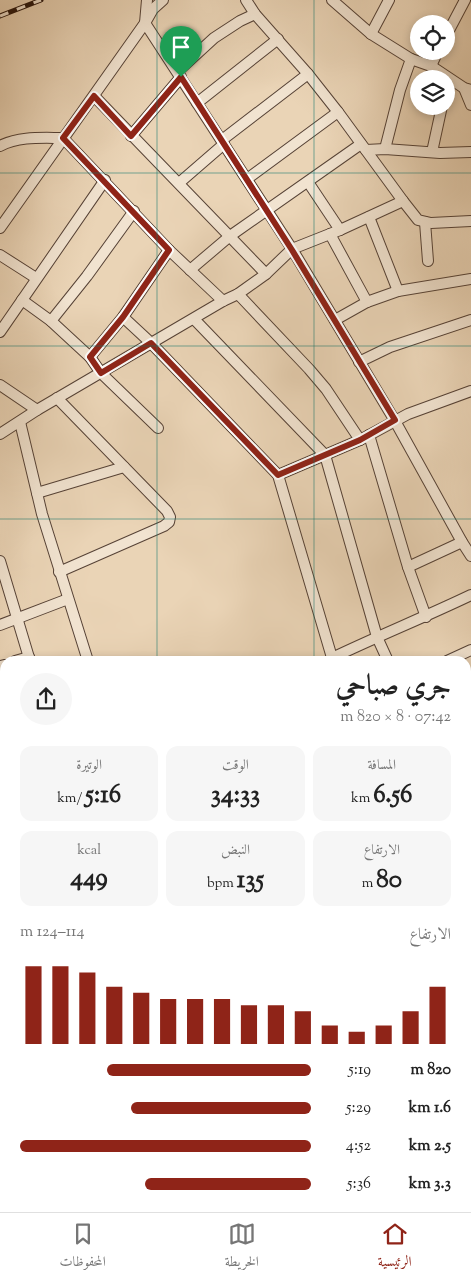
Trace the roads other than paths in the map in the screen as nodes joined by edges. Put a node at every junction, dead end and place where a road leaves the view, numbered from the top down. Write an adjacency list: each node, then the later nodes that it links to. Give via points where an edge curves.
1 (147, 0): 9 (street)
2 (163, 0): 9 (street)
3 (246, 0): 7 (street)
4 (332, 0): 10 (street)
5 (389, 0): 10 (street)
6 (465, 0): 8 (street)
7 (255, 14): 11 (street); 18 (street, via 214,38)
8 (455, 19)
9 (145, 23): 18 (street); 22 (street)
10 (371, 34): 12 (street)
11 (278, 39): 19 (street); 23 (street)
12 (410, 58)
13 (411, 60): 32 (street)
14 (414, 60): 16 (street)
15 (434, 60): 16 (street)
16 (431, 66): 17 (street)
17 (435, 70)
18 (179, 74): 23 (street); 27 (street)
19 (308, 74): 25 (street); 29 (street)
20 (455, 84): 21 (street)
21 (468, 89): 24 (street)
22 (94, 96): 27 (street); 28 (street)
23 (197, 103): 29 (street)
24 (471, 105)
25 (338, 112): 31 (street); 35 (street)
26 (440, 115): 33 (street)
27 (131, 136): 38 (street)
28 (63, 138): 30 (street, via 21,139); 36 (street); 45 (street)
29 (223, 142): 35 (street); 38 (street)
30 (0, 146)
31 (364, 147): 32 (street); 37 (street); 39 (street)
32 (385, 149): 33 (street)
33 (432, 152): 34 (street)
34 (471, 152)
35 (247, 179): 41 (street)
36 (104, 180): 40 (street); 54 (street)
37 (308, 182): 41 (street); 46 (street)
38 (179, 183): 47 (street)
39 (403, 201): 42 (street); 43 (street, via 418,220)
40 (134, 211): 48 (street); 65 (street)
41 (267, 211): 47 (street); 49 (street)
42 (369, 217): 46 (street); 56 (street)
43 (424, 222): 44 (street); 51 (street)
44 (471, 222)
45 (0, 228)
46 (335, 232): 49 (street); 60 (street)
47 (230, 236): 52 (street); 53 (street)
48 (169, 250): 52 (street); 61 (street)
49 (292, 250): 53 (street); 63 (street)
50 (0, 255): 54 (street)
51 (428, 261)
52 (190, 270): 59 (street)
53 (266, 274): 57 (street)
54 (36, 278): 58 (street)
55 (471, 279): 56 (street)
56 (398, 292): 60 (street)
57 (238, 294): 59 (street); 79 (street, via 315,376)
58 (22, 300): 65 (street); 66 (street)
59 (223, 300): 62 (street)
60 (367, 302): 63 (street)
61 (123, 317): 67 (street); 68 (street)
62 (194, 319): 67 (street); 80 (street)
63 (335, 320): 69 (street)
64 (471, 320): 69 (street, via 397,344)
65 (51, 321): 68 (street)
66 (0, 332)
67 (151, 343): 70 (street); 82 (street)
68 (90, 357): 70 (street)
69 (360, 362): 75 (street)
70 (101, 373): 73 (street); 77 (street)
71 (0, 385): 74 (street)
72 (471, 391): 75 (street)
73 (57, 398): 74 (street); 81 (street)
74 (38, 410): 76 (street)
75 (395, 420): 79 (street); 84 (street)
76 (20, 422): 78 (street); 83 (street)
77 (158, 428)
78 (0, 434)
79 (365, 437): 80 (street); 87 (street)
80 (325, 454): 82 (street); 94 (street)
81 (124, 467): 83 (street); 88 (street, via 166,512 169,522)
82 (278, 475): 98 (street)
83 (37, 493): 88 (street)
84 (462, 542): 85 (street); 87 (street)
85 (471, 556)
86 (0, 562): 92 (street)
87 (408, 567): 91 (street)
88 (59, 572): 90 (street)
89 (471, 595): 91 (street)
90 (68, 599): 92 (street); 97 (street)
91 (426, 617): 94 (street)
92 (17, 619): 93 (street); 96 (street)
93 (0, 625)
94 (377, 637): 99 (street); 100 (street)
95 (471, 650): 101 (street)
96 (29, 656)
97 (86, 656)
98 (332, 656)
99 (339, 656)
100 (386, 656)
101 (458, 656)

